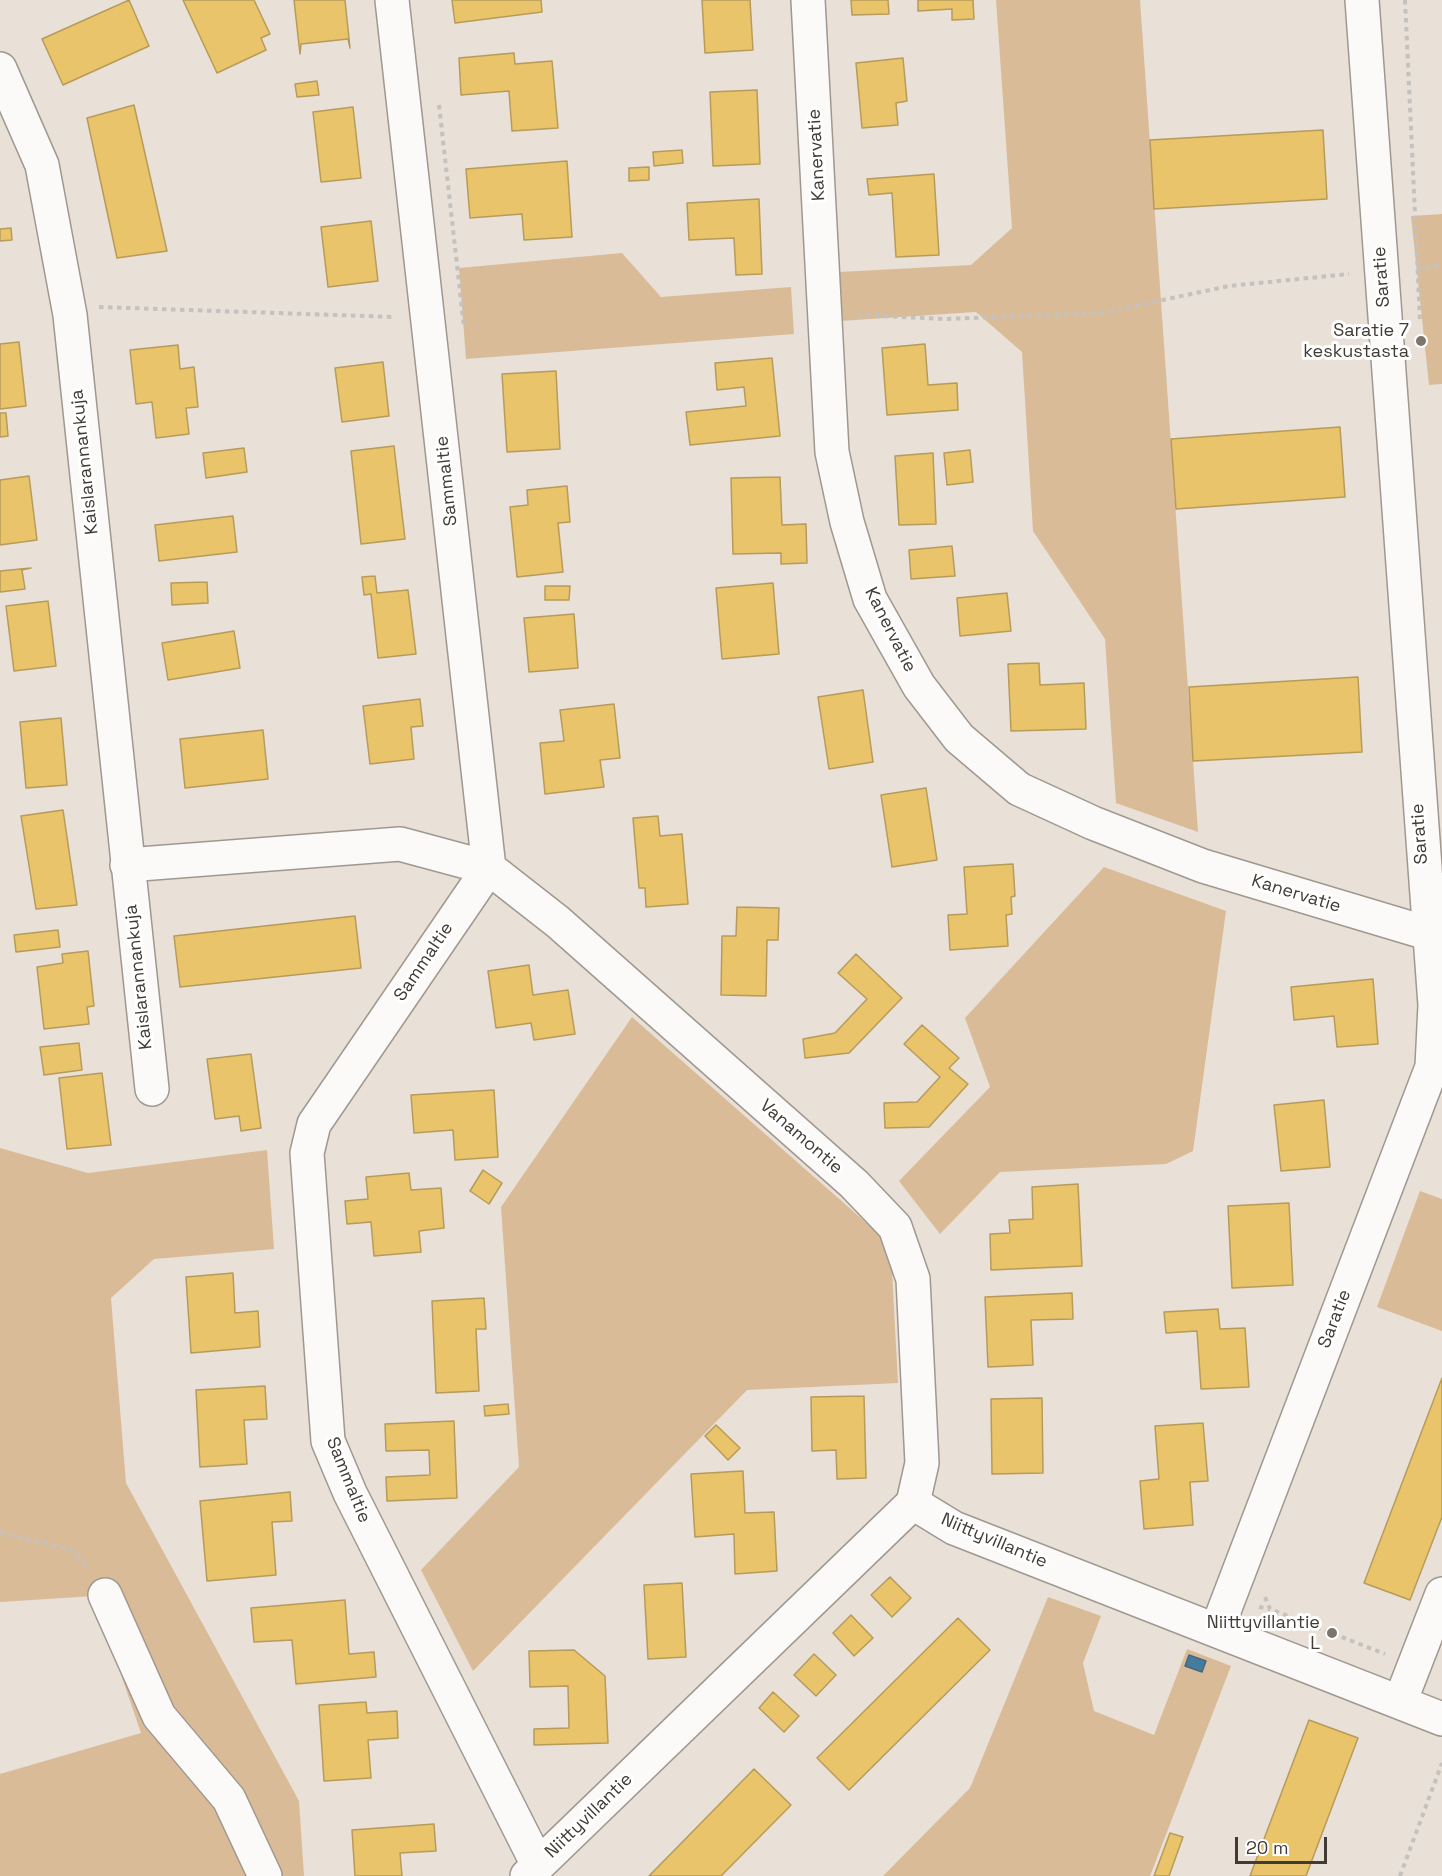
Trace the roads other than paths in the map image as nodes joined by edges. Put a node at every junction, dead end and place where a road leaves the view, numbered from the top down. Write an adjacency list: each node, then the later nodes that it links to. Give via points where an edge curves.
1 (392, 0): 6 (street, Sammaltie)
2 (808, 0): 7 (street, Kanervatie, via 832,452 870,599 919,686 959,738 1019,789 1203,866)
3 (1362, 0): 7 (street, Saratie)
4 (0, 69): 5 (street, Kaislarannankuja, via 42,165 69,306)
5 (127, 865): 6 (street, via 400,844); 8 (street, Kaislarannankuja)
6 (489, 868): 9 (street, Vanamontie, via 558,922 854,1184 895,1227 914,1279 922,1463); 15 (street, Sammaltie, via 314,1124 307,1153 328,1441)
7 (1427, 933): 12 (street, Saratie, via 1435,1005 1432,1067)
8 (152, 1089)
9 (913, 1503): 12 (street, Niittyvillantie, via 954,1528); 15 (street, Niittyvillantie)
10 (1442, 1594): 13 (street)
11 (105, 1595): 16 (street, via 159,1716 229,1798)
12 (1216, 1629): 13 (street, Niittyvillantie)
13 (1400, 1702): 14 (street, Niittyvillantie)
14 (1442, 1719)
15 (533, 1870)
16 (265, 1876)

